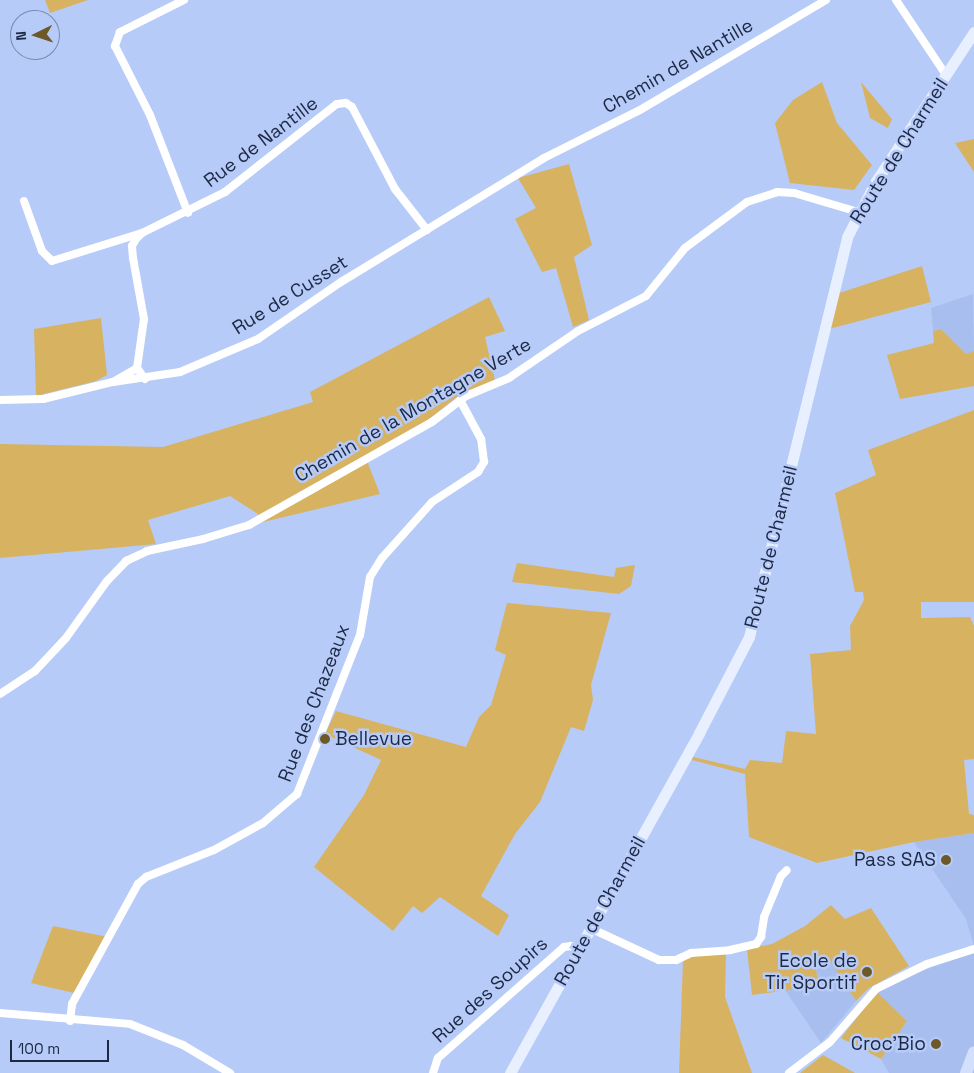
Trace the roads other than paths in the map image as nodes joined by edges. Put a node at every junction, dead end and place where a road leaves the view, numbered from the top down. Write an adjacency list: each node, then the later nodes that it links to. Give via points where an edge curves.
1 (184, 0): 9 (street, via 120,32 115,46 150,114)
2 (826, 0): 6 (street, Chemin de Nantille, via 640,110)
3 (896, 0): 5 (street)
4 (974, 32): 5 (main road, Route de Charmeil)
5 (946, 75): 8 (main road, Route de Charmeil)
6 (544, 158): 10 (street, Rue de Cusset)
7 (24, 201): 12 (street, via 42,251 52,261)
8 (858, 212): 18 (street, Chemin de la Montagne Verte, via 794,193 760,196 695,238 646,296 578,331 509,378); 21 (main road, Route de Charmeil, via 838,263 749,637)
9 (188, 213): 10 (street, Rue de Nantille, via 225,192 342,102 352,107 395,189); 11 (street, Rue de Nantille)
10 (427, 230): 15 (street, Rue de Cusset, via 341,282 258,339 180,372)
11 (142, 233): 12 (street); 13 (street, Rue de Nantille)
12 (119, 240): 13 (street)
13 (132, 246): 14 (street, via 144,319)
14 (137, 368): 15 (street); 16 (street)
15 (145, 380): 16 (street, Rue de Cusset)
16 (113, 382): 17 (street, Rue de Cusset, via 43,400)
17 (0, 400)
18 (460, 400): 19 (street, Chemin de la Montagne Verte, via 432,422 249,524 136,555 107,581 66,638 35,671); 25 (street, Rue des Chazeaux, via 481,439 484,462 478,472 432,502 382,558 370,577 360,635 298,794 263,823 214,850 146,877 138,884 72,1004)
19 (0, 694)
20 (788, 870): 21 (street, via 781,876 756,944 691,953 676,960 666,960 645,955)
21 (590, 928): 23 (main road, Route de Charmeil)
22 (974, 949): 29 (street, via 927,964 876,989 830,1042)
23 (578, 950): 27 (street, Rue des Soupirs, via 564,947 438,1058); 28 (main road, Route de Charmeil)
24 (0, 1013): 25 (street)
25 (70, 1021): 26 (street, via 110,1021 151,1030)
26 (230, 1073)
27 (433, 1073)
28 (510, 1073)
29 (789, 1073)

